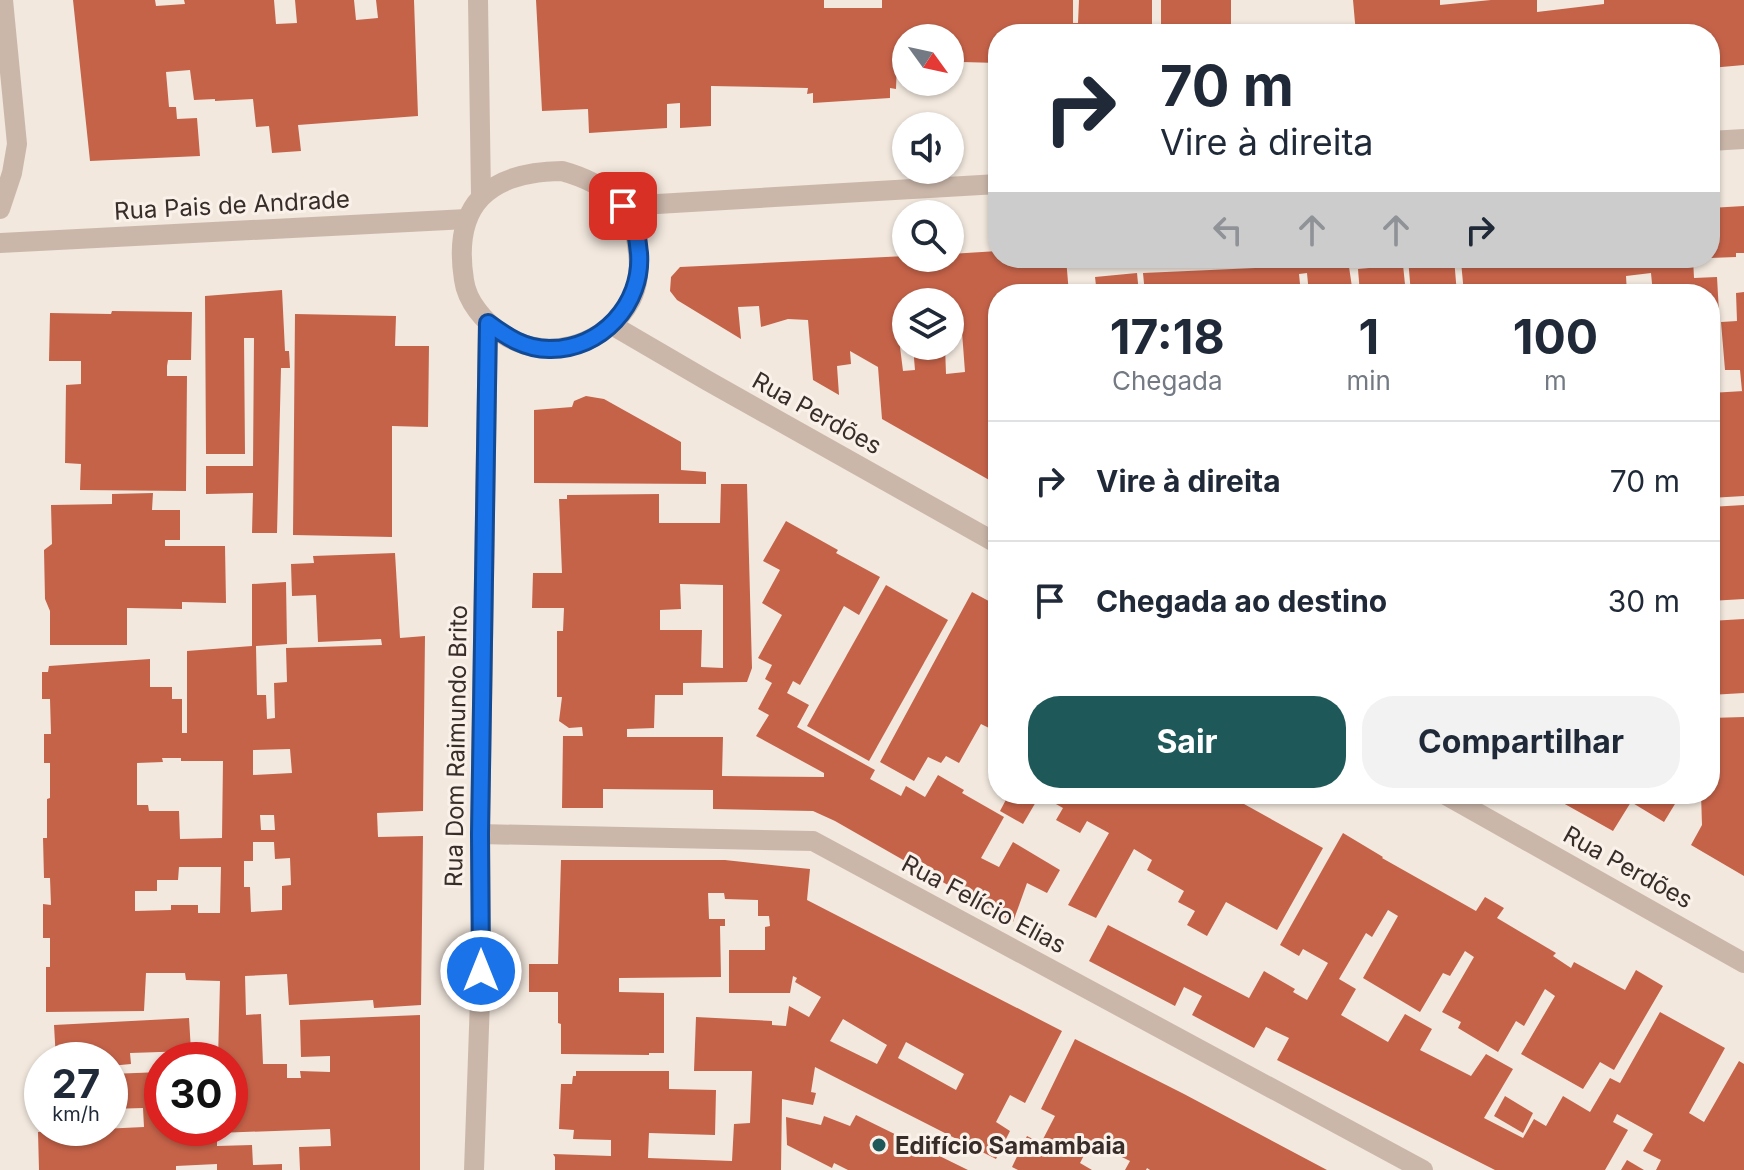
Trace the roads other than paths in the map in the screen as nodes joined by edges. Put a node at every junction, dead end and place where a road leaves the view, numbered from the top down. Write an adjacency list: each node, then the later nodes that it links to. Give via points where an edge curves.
1 (3, 0): 8 (street, via 17,144)
2 (478, 0): 6 (street)
3 (1744, 139): 4 (street)
4 (1720, 140)
5 (988, 185): 7 (street)
6 (481, 195): 7 (street, via 505,179 562,171 585,177); 9 (street)
7 (623, 206): 12 (street, via 637,236 640,268 631,299)
8 (0, 209)
9 (467, 219): 10 (street, Rua Pais de Andrade); 11 (street, via 461,248 465,289)
10 (0, 243)
11 (488, 323): 12 (street, via 526,346 549,349 572,347); 15 (street, Rua Dom Raimundo Brito)
12 (612, 325): 13 (street, Rua Perdões)
13 (988, 538)
14 (1462, 804): 16 (street, Rua Perdões)
15 (480, 834): 17 (street, Rua Dom Raimundo Brito); 18 (street, Rua Felício Elias, via 813,841)
16 (1744, 963)
17 (474, 1170)
18 (1423, 1170)

